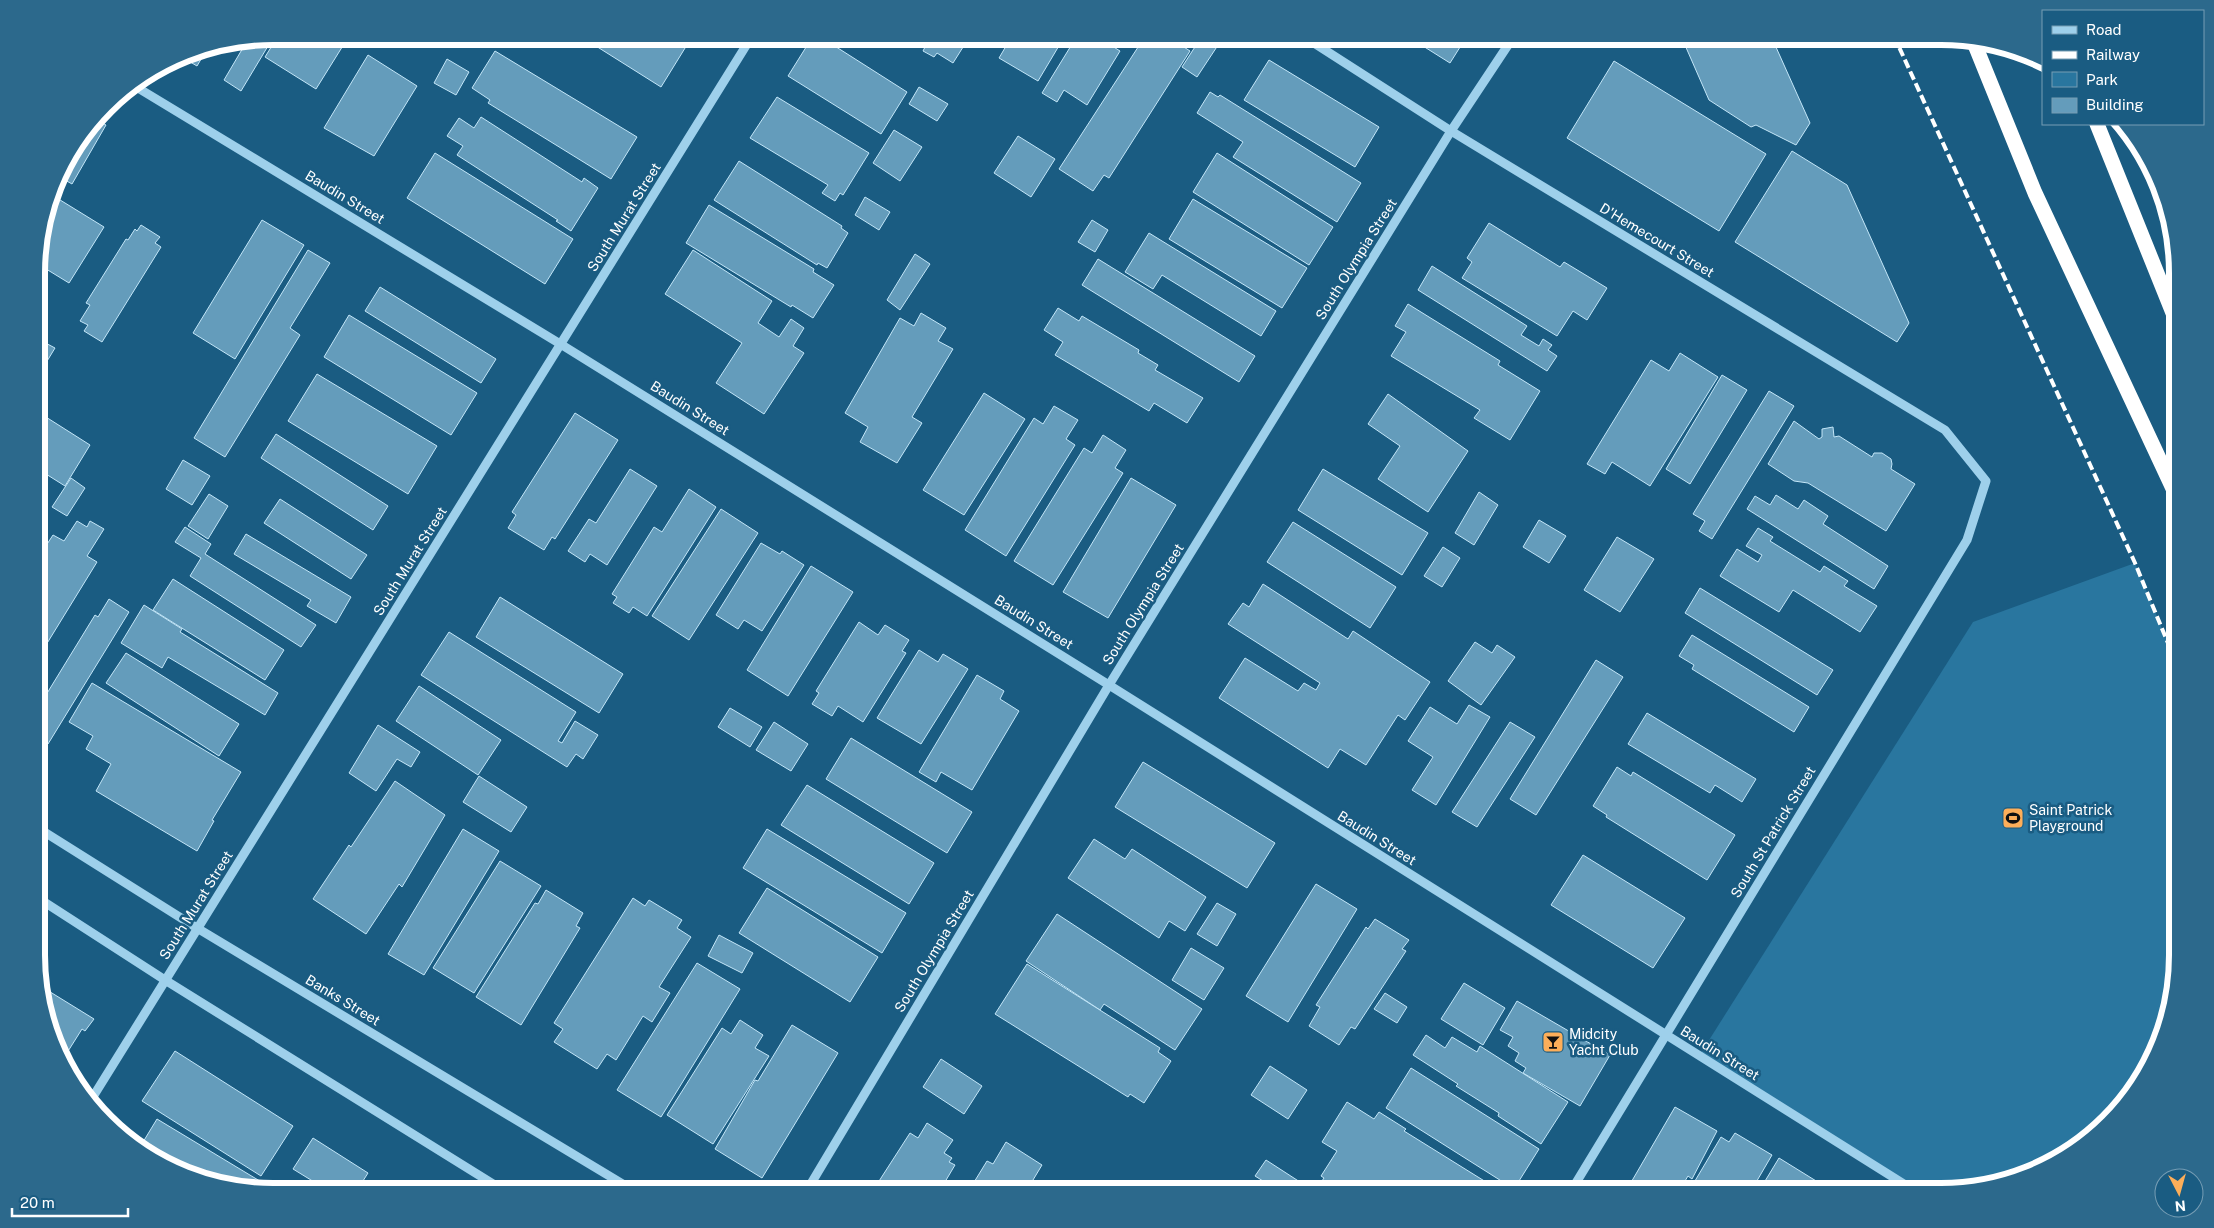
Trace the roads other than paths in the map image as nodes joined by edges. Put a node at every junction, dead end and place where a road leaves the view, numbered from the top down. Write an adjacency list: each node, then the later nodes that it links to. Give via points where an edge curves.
1 (746, 45): 9 (street, South Murat Street)
2 (1317, 45): 7 (street, D'Hemecourt Street)
3 (1508, 45): 7 (street, South Olympia Street)
4 (1976, 48): 11 (highway, via 2035,193)
5 (139, 88): 9 (street, Baudin Street)
6 (2097, 125): 8 (highway)
7 (1451, 131): 10 (street, D'Hemecourt Street, via 1945,430); 12 (street, South Olympia Street)
8 (2169, 304)
9 (562, 344): 12 (street, Baudin Street); 15 (street, South Murat Street)
10 (1986, 480): 17 (street, South St Patrick Street, via 1967,540)
11 (2169, 480)
12 (1109, 685): 17 (street, Baudin Street); 21 (street, South Olympia Street)
13 (45, 832): 15 (street, Banks Street)
14 (45, 903): 16 (street)
15 (197, 928): 16 (street, South Murat Street); 20 (street, Banks Street)
16 (165, 980): 18 (street, South Murat Street); 19 (street)
17 (1665, 1036): 22 (street, South St Patrick Street); 23 (street, Baudin Street)
18 (94, 1096)
19 (492, 1183)
20 (621, 1183)
21 (811, 1183)
22 (1576, 1183)
23 (1902, 1183)

